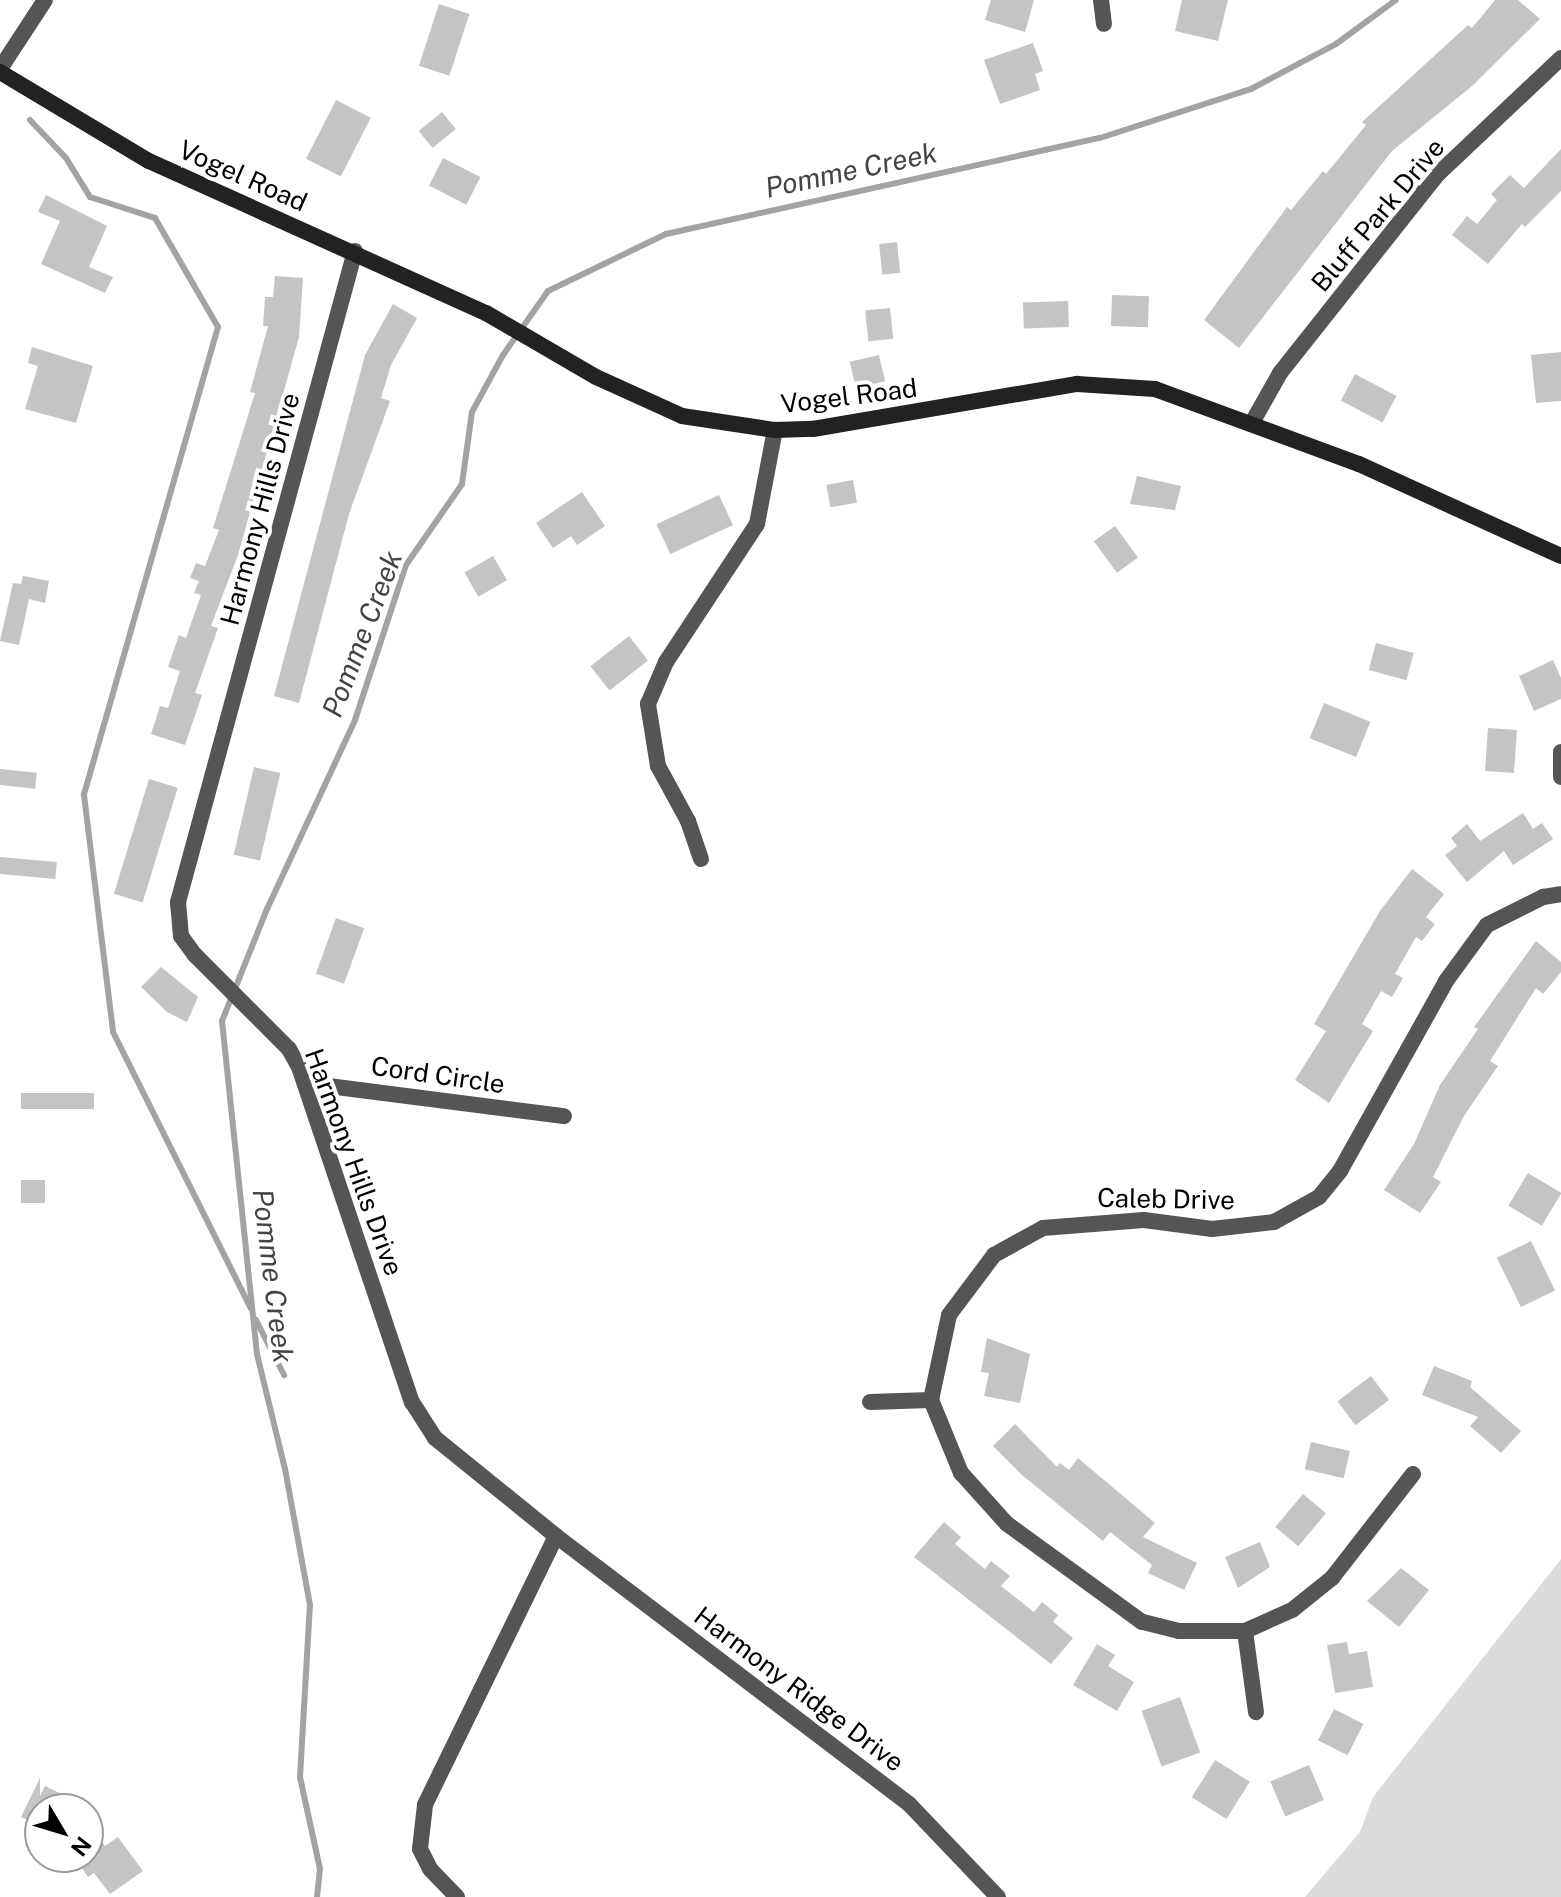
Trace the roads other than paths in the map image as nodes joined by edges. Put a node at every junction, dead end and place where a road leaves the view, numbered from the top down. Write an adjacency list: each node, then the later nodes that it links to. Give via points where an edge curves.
1 (45, 0): 5 (street)
2 (1101, 0): 3 (street)
3 (1104, 24)
4 (1561, 58): 7 (street, Bluff Park Drive, via 1438,174 1280,373)
5 (0, 70): 6 (street, Vogel Road, via 149,161)
6 (355, 251): 8 (street, Vogel Road, via 682,416); 14 (street, Harmony Hills Drive, via 178,902 181,936 289,1049)
7 (1253, 421): 8 (street, Vogel Road, via 1155,389 1106,383 813,429); 9 (street, Vogel Road)
8 (775, 430): 12 (street, via 757,524 666,662 648,704 658,766)
9 (1561, 556)
10 (1561, 752): 11 (street)
11 (1561, 777)
12 (701, 859)
13 (1561, 894): 16 (street, Caleb Drive, via 1543,897 1487,925 1446,981 1340,1171 1319,1197 1274,1222 1212,1229 1144,1220 1043,1228 994,1255 949,1315)
14 (305, 1083): 15 (street, Cord Circle); 19 (street, Harmony Hills Drive, via 412,1402 435,1438)
15 (564, 1116)
16 (931, 1400): 17 (street); 20 (street, via 961,1473 1007,1524 1099,1595 1142,1622 1179,1631)
17 (870, 1402)
18 (1413, 1474): 20 (street, via 1332,1578 1292,1610)
19 (556, 1536): 22 (street, via 425,1805 420,1849 430,1869); 23 (street, Harmony Ridge Drive, via 909,1804)
20 (1245, 1631): 21 (street)
21 (1256, 1712)
22 (457, 1897)
23 (998, 1897)

